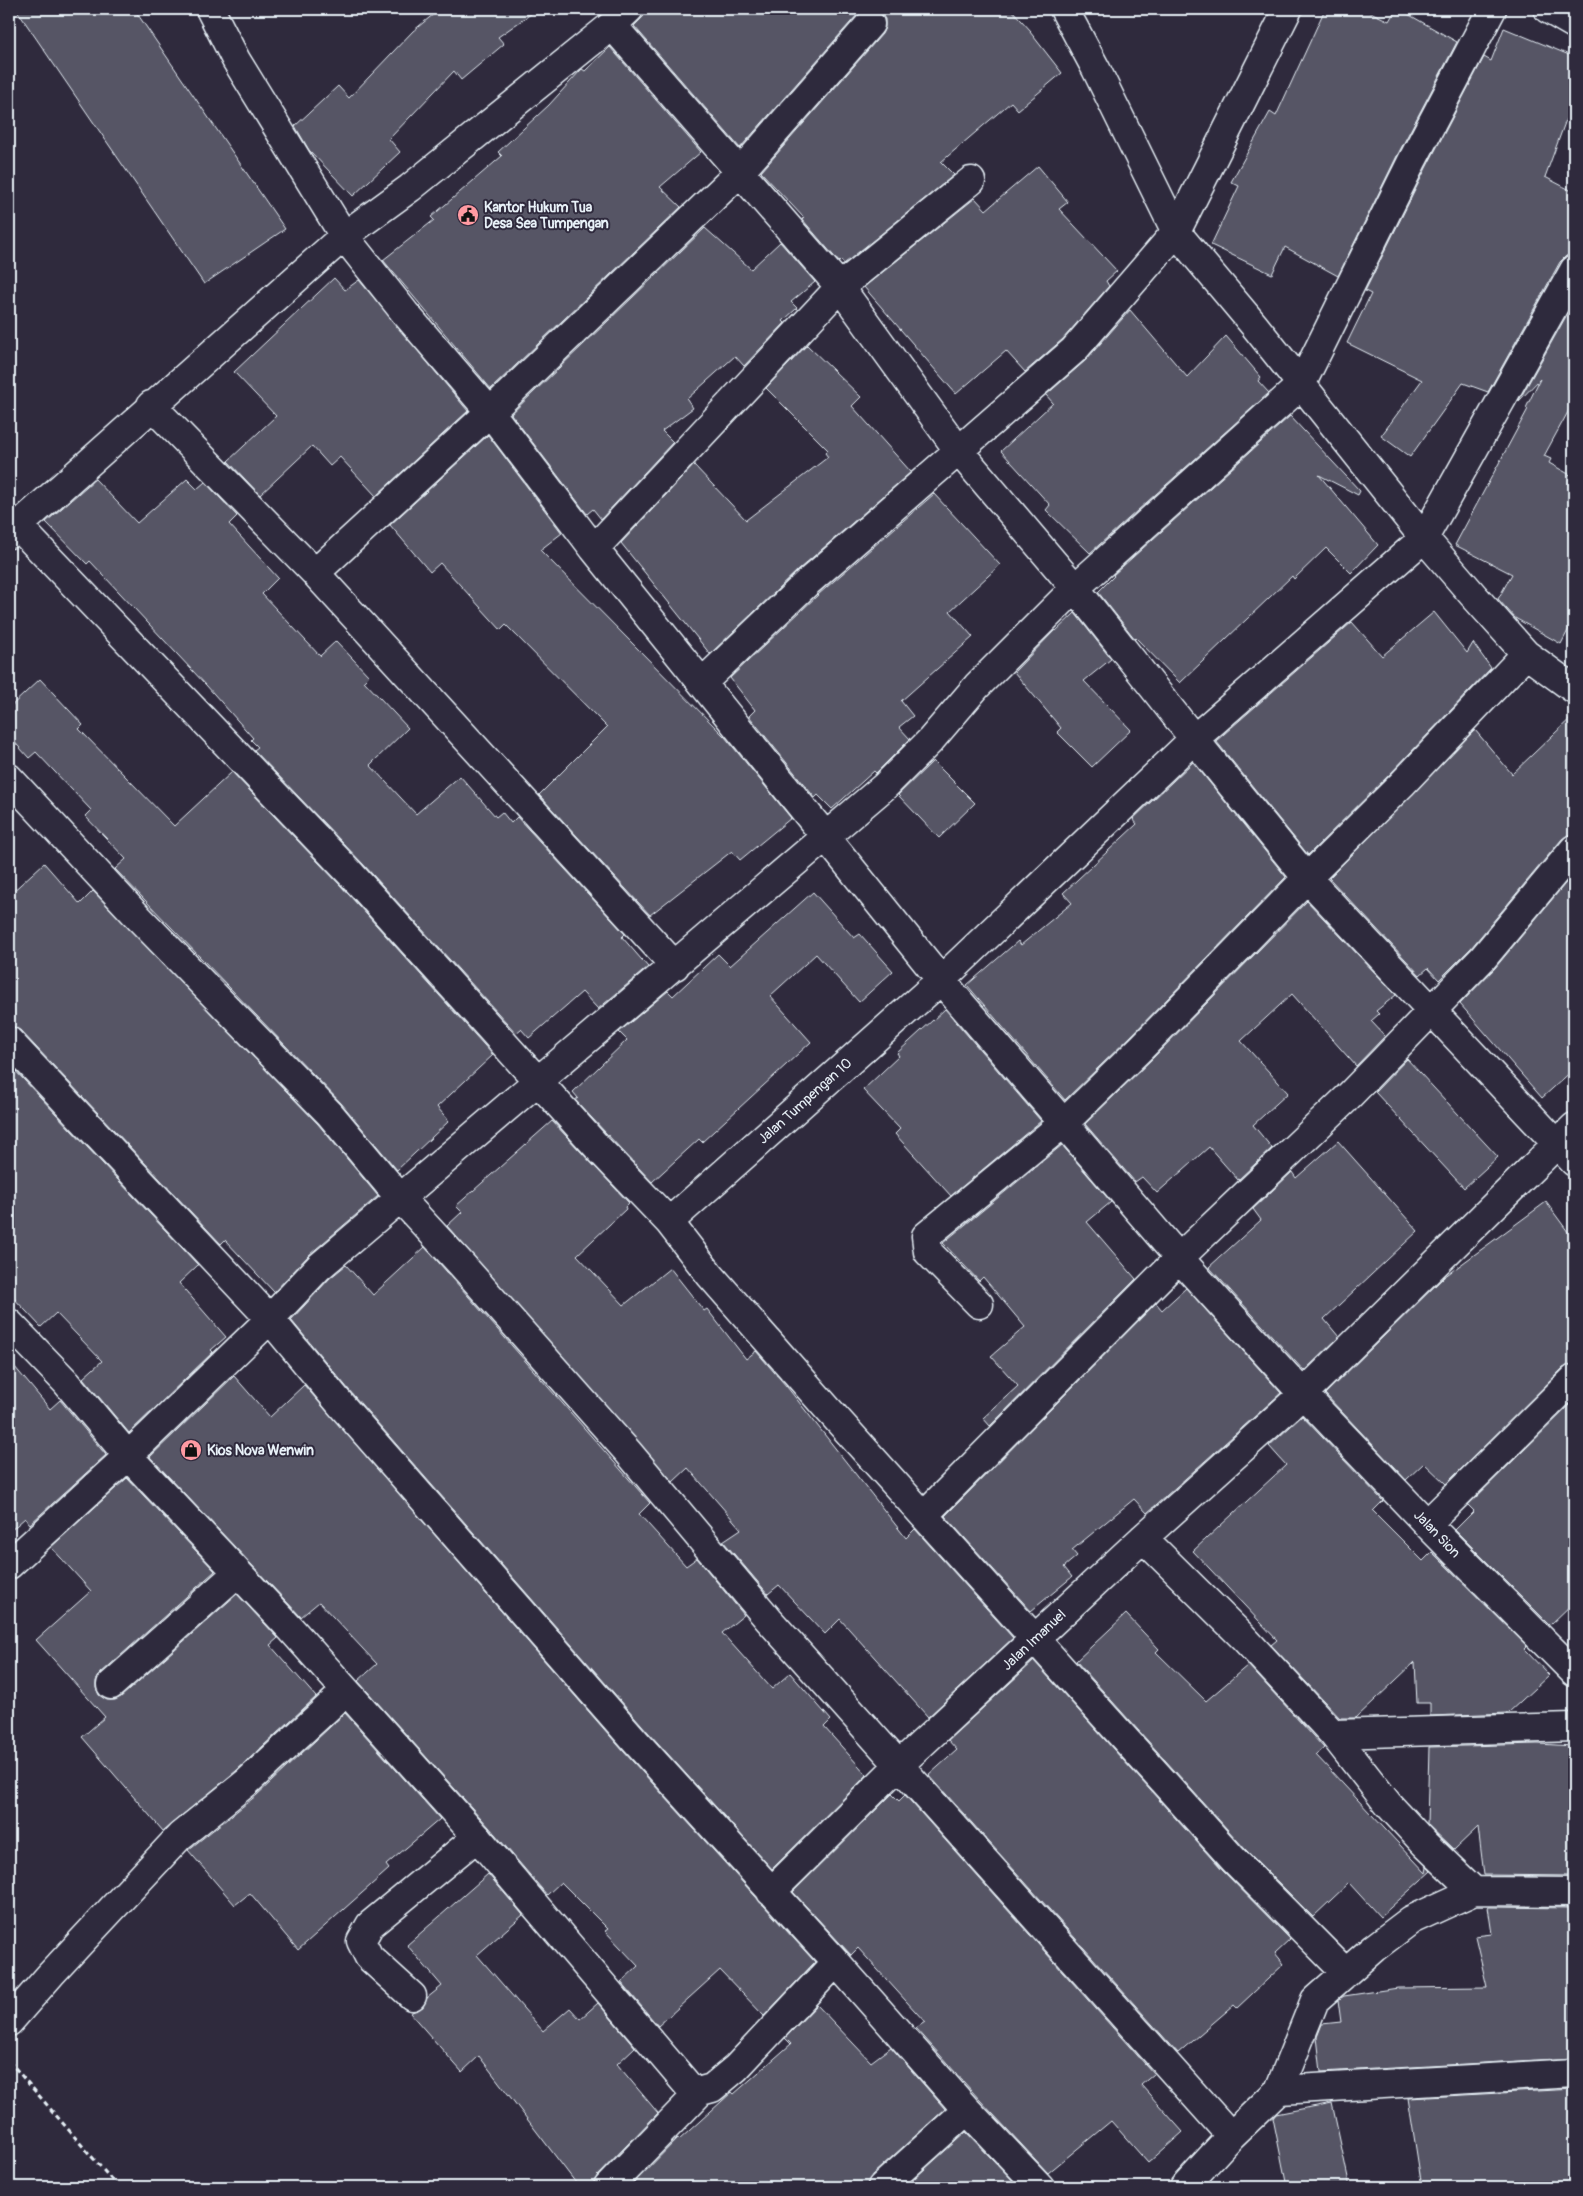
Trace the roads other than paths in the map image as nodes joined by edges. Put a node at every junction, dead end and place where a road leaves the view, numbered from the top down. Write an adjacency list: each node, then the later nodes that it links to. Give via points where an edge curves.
1 (210, 9): 12 (street, Jalan Sion, via 236,60)
2 (1064, 9): 11 (street)
3 (1288, 9): 11 (street)
4 (1492, 9): 15 (street)
5 (1548, 9): 8 (street)
6 (621, 17): 9 (street); 12 (street, via 410,188)
7 (870, 24): 9 (street)
8 (1574, 24)
9 (740, 172): 14 (street); 17 (street)
10 (971, 181): 14 (street)
11 (1176, 232): 15 (street); 18 (street, via 1074,350)
12 (344, 236): 16 (street); 17 (street, Jalan Sion)
13 (1574, 270): 20 (street, Jalan Tumpengan 10)
14 (840, 288): 18 (street); 21 (street)
15 (1301, 385): 20 (street); 23 (street)
16 (151, 405): 19 (street); 22 (street)
17 (490, 412): 21 (street, Jalan Sion); 22 (street)
18 (958, 450): 23 (street); 25 (street, via 808,582)
19 (13, 530): 36 (street, via 346,868)
20 (1424, 538): 24 (street); 27 (street, Jalan Tumpengan 10)
21 (594, 549): 25 (street, Jalan Sion)
22 (315, 573): 32 (street)
23 (1075, 588): 27 (street); 29 (street, via 977,686 930,742 886,786)
24 (1526, 654): 26 (street); 31 (street)
25 (702, 683): 29 (street, Jalan Sion)
26 (1574, 689)
27 (1194, 739): 31 (street); 33 (street, Jalan Tumpengan 10)
28 (9, 778): 39 (street, via 140,919 330,1114)
29 (827, 836): 32 (street); 33 (street, Jalan Sion)
30 (1574, 849): 34 (street, via 1483,958)
31 (1307, 878): 34 (street); 37 (street)
32 (675, 966): 36 (street)
33 (941, 980): 37 (street, Jalan Sion); 40 (street, Jalan Tumpengan 10)
34 (1432, 1010): 38 (street); 41 (street, via 1345,1100)
35 (9, 1041): 43 (street)
36 (539, 1080): 39 (street); 40 (street)
37 (1065, 1122): 41 (street, Jalan Sion); 42 (street, via 926,1236 928,1252)
38 (1569, 1145): 46 (street, Jalan Imanuel)
39 (400, 1198): 43 (street, via 319,1267); 59 (street, via 628,1452 769,1620)
40 (669, 1222): 48 (street, via 710,1275)
41 (1179, 1258): 46 (street, Jalan Sion); 48 (street)
42 (979, 1304)
43 (270, 1319): 47 (street); 62 (street, via 342,1406)
44 (9, 1323): 47 (street, via 66,1382)
45 (1574, 1380): 49 (street)
46 (1303, 1394): 49 (street, Jalan Sion); 50 (street, Jalan Imanuel)
47 (128, 1456): 51 (street); 52 (street)
48 (924, 1515): 53 (street)
49 (1427, 1524): 54 (street, Jalan Sion)
50 (1143, 1538): 53 (street, Jalan Imanuel); 58 (street, via 1243,1637)
51 (9, 1565)
52 (236, 1573): 55 (street); 56 (street)
53 (1034, 1639): 59 (street, Jalan Imanuel); 65 (street, via 1234,1860)
54 (1571, 1663)
55 (111, 1685)
56 (346, 1691): 60 (street); 67 (street, via 246,1783 180,1836)
57 (1574, 1727): 58 (street)
58 (1333, 1734): 61 (street, via 1388,1804)
59 (899, 1765): 62 (street, Jalan Imanuel); 72 (street)
60 (477, 1837): 66 (street, via 370,1925 361,1941 369,1958); 70 (street, via 691,2088)
61 (1474, 1891): 63 (street); 65 (street, via 1411,1920)
62 (771, 1892): 64 (street)
63 (1574, 1892)
64 (836, 1962): 70 (street, via 736,2068 712,2088); 71 (street)
65 (1346, 1973): 69 (street, via 1315,2000)
66 (412, 1996)
67 (9, 2022)
68 (1574, 2073): 69 (street)
69 (1279, 2090): 72 (street)
70 (701, 2091): 73 (street)
71 (967, 2110): 74 (street); 75 (street)
72 (1231, 2136): 76 (street)
73 (608, 2187)
74 (882, 2187)
75 (1040, 2187)
76 (1184, 2187)

